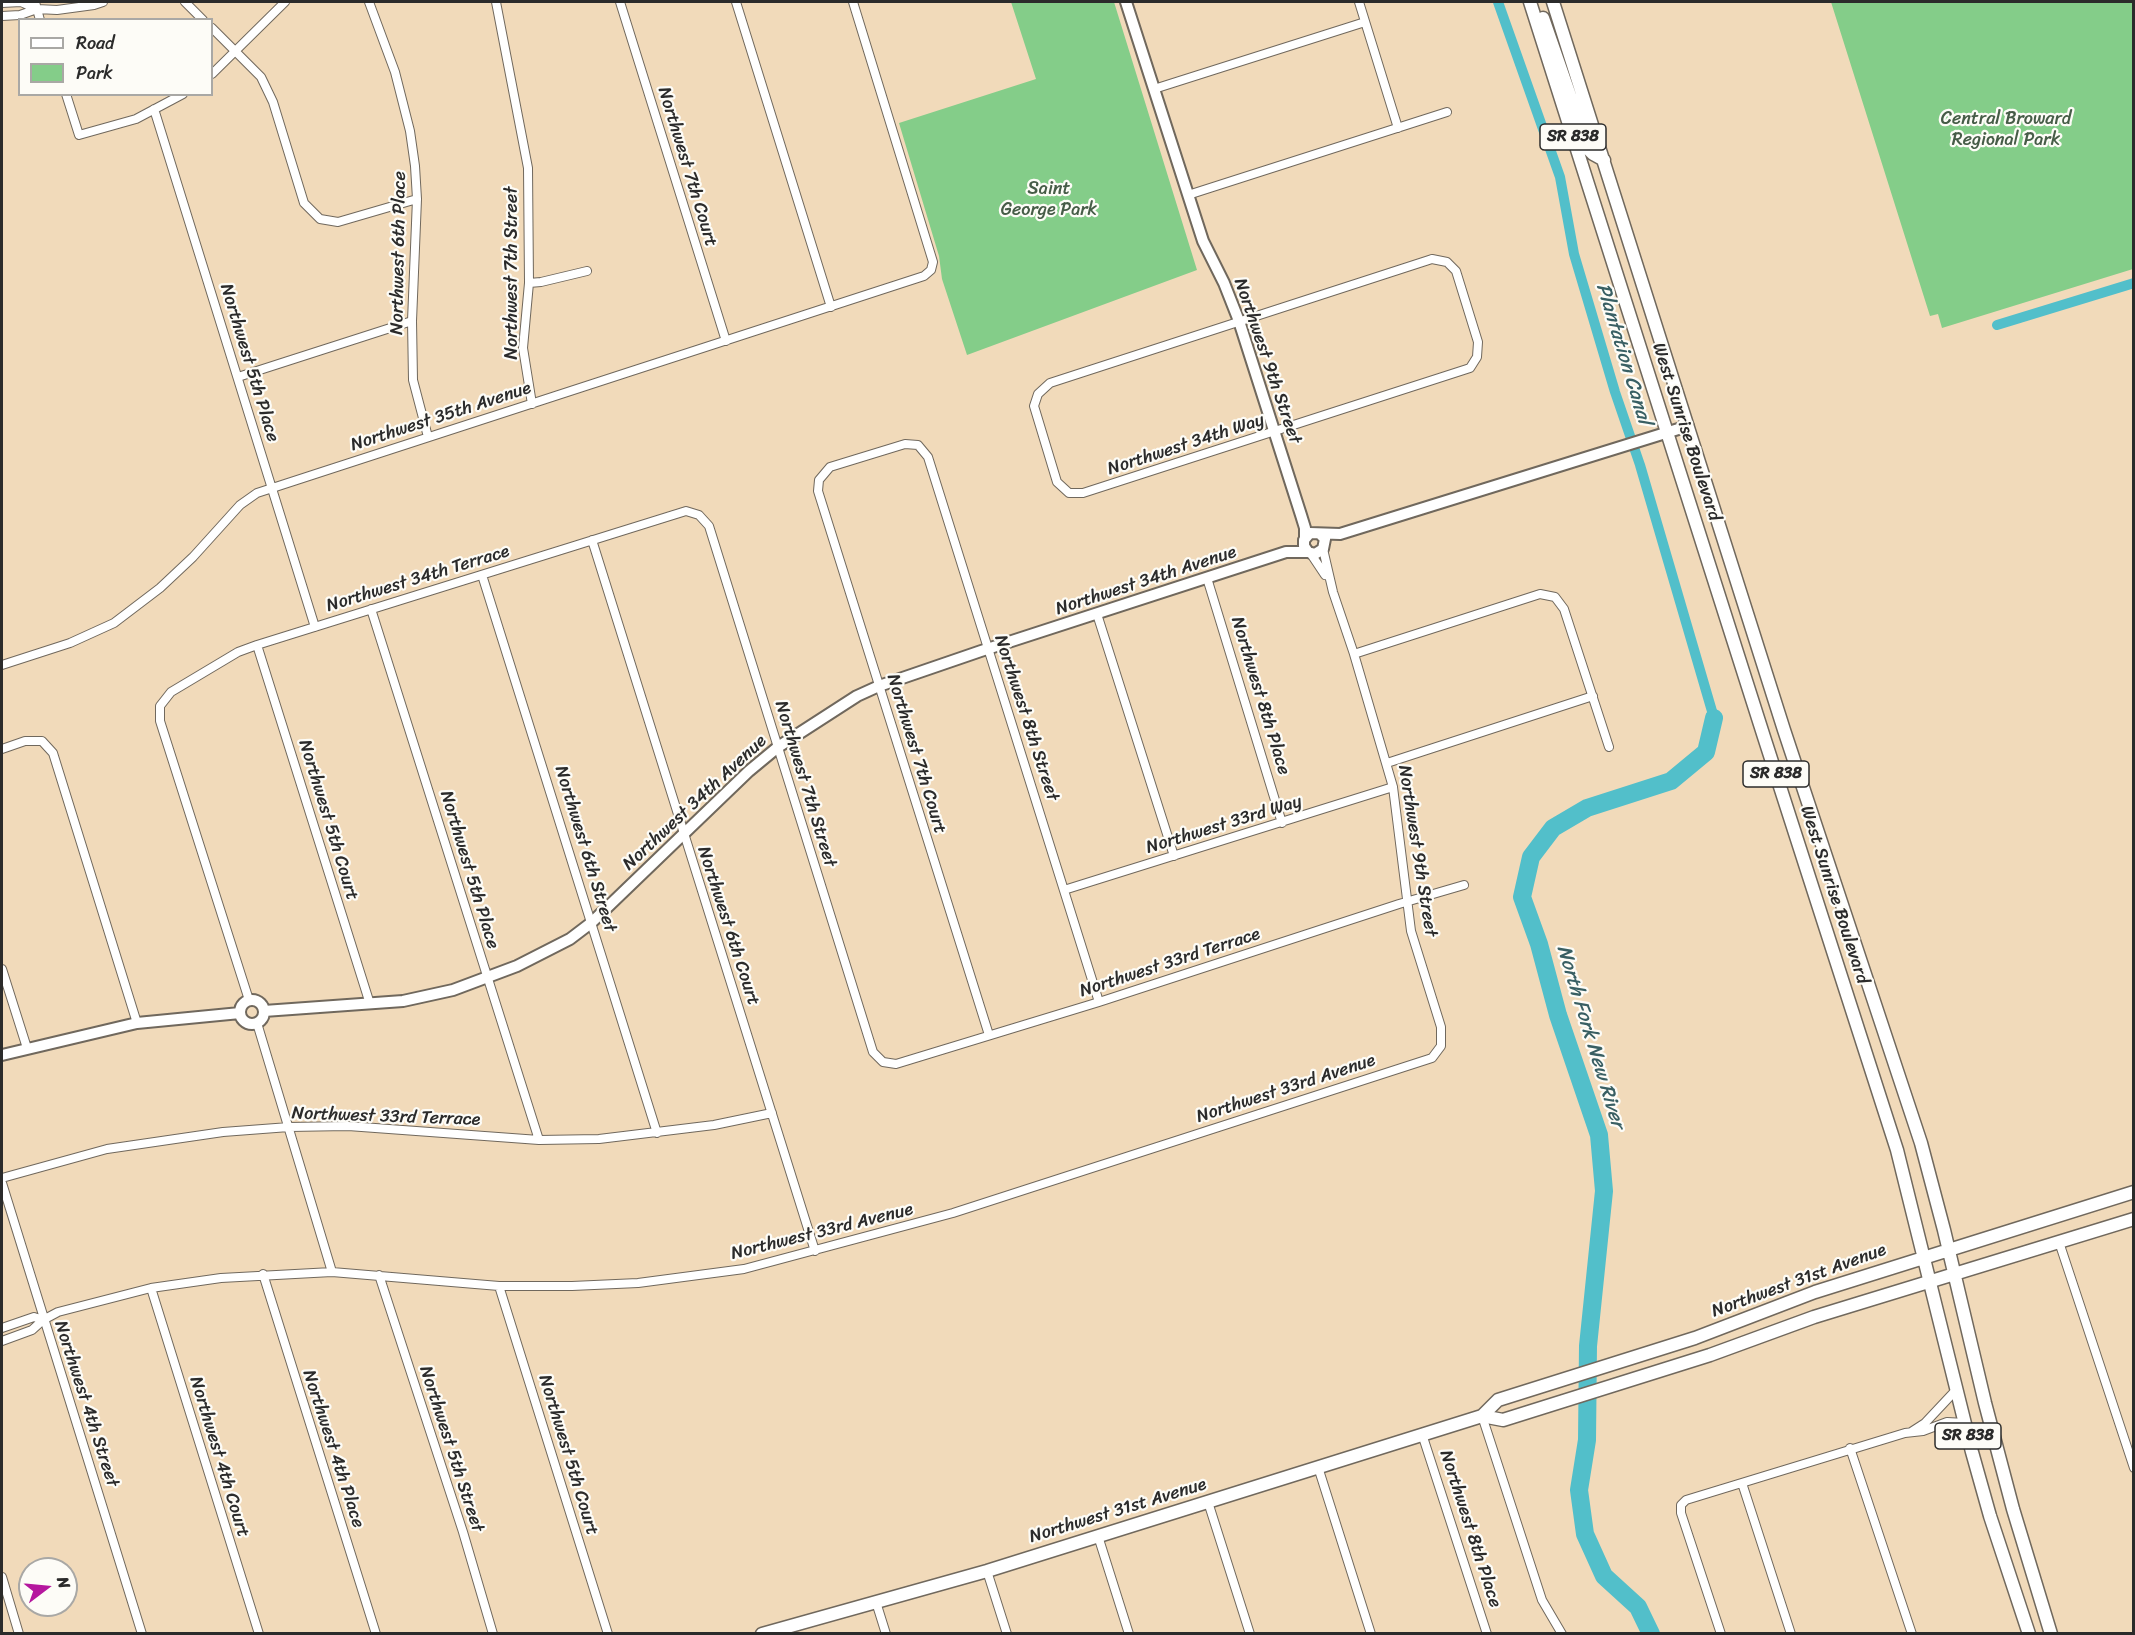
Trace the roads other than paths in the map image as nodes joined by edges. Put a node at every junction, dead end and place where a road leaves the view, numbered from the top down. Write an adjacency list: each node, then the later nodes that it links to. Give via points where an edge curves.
1 (103, 2): 13 (street, via 57,10)
2 (185, 2): 16 (street)
3 (285, 2): 19 (street)
4 (369, 2): 29 (street, Northwest 6th Place, via 395,72 407,121)
5 (496, 2): 31 (street, Northwest 7th Street, via 528,168)
6 (620, 2): 35 (street, Northwest 7th Court)
7 (736, 2): 32 (street)
8 (853, 2): 32 (street, Northwest 35th Avenue, via 933,262 924,276)
9 (1126, 2): 21 (street)
10 (1359, 2): 17 (street)
11 (1553, 2): 27 (main road, West Sunrise Boulevard / SR 838)
12 (2, 3): 13 (street)
13 (36, 5): 15 (street, via 20,15)
14 (1531, 5): 27 (main road, via 1544,18 1589,150); 40 (main road, West Sunrise Boulevard / SR 838)
15 (2, 16)
16 (201, 18)
17 (1365, 22): 21 (street); 26 (street)
18 (213, 29): 19 (street)
19 (236, 52): 20 (street); 29 (street, via 261,76 273,102 304,203 320,219 338,222)
20 (213, 74)
21 (1154, 89): 28 (street)
22 (67, 96): 24 (street, via 80,135 136,119)
23 (179, 96): 24 (street)
24 (154, 109): 36 (street, Northwest 5th Place)
25 (1447, 112): 26 (street)
26 (1398, 128): 28 (street)
27 (1604, 160): 38 (main road, West Sunrise Boulevard / SR 838)
28 (1188, 195): 34 (street, Northwest 9th Street, via 1203,241)
29 (417, 199): 33 (street, Northwest 6th Place)
30 (587, 271): 31 (street)
31 (529, 283): 37 (street, Northwest 7th Street, via 523,348)
32 (831, 307): 35 (street, Northwest 35th Avenue)
33 (412, 321): 36 (street); 41 (street, Northwest 6th Place, via 413,380)
34 (1239, 321): 39 (street, Northwest 9th Street); 39 (street, Northwest 34th Way, via 1050,383 1038,394 1034,406 1057,482 1069,492 1083,494); 39 (street, Northwest 34th Way, via 1432,259 1447,262 1456,272 1478,342 1477,357 1470,368)
35 (726, 341): 37 (street, Northwest 35th Avenue)
36 (238, 377): 43 (street, Northwest 5th Place)
37 (532, 404): 41 (street, Northwest 35th Avenue)
38 (1688, 426): 40 (street); 101 (main road, West Sunrise Boulevard / SR 838, via 1921,1143)
39 (1274, 432): 44 (street, Northwest 9th Street)
40 (1667, 433): 47 (street); 103 (main road, West Sunrise Boulevard / SR 838, via 1898,1150)
41 (428, 437): 43 (street, Northwest 35th Avenue)
42 (918, 445): 60 (street, Northwest 8th Street, via 928,457); 63 (street, Northwest 7th Court, via 905,444 830,467 819,480 818,491)
43 (272, 487): 58 (street, Northwest 5th Place); 62 (street, Northwest 35th Avenue, via 240,506 177,572 114,623 70,643)
44 (1298, 506): 46 (street, Northwest 9th Street); 48 (street, Northwest 9th Street)
45 (699, 515): 49 (street, Northwest 34th Terrace, via 686,511); 65 (street, Northwest 7th Street, via 709,526)
46 (1319, 533): 47 (street); 48 (street, via 1310,532); 50 (street)
47 (1340, 534): 50 (street)
48 (1305, 538): 51 (street, Northwest 34th Avenue); 52 (street, via 1304,546)
49 (592, 540): 53 (street, Northwest 34th Terrace); 71 (street, Northwest 6th Court)
50 (1324, 547): 52 (street, via 1318,553); 55 (street, Northwest 9th Street)
51 (1286, 552): 52 (street, Northwest 34th Avenue); 54 (street, Northwest 34th Avenue)
52 (1310, 553): 55 (street, Northwest 9th Street)
53 (482, 575): 56 (street, Northwest 34th Terrace); 76 (street, Northwest 6th Street)
54 (1207, 578): 57 (street, Northwest 34th Avenue); 70 (street, Northwest 8th Place)
55 (1333, 592): 61 (street, Northwest 9th Street)
56 (371, 609): 58 (street, Northwest 34th Terrace); 78 (street, Northwest 5th Place)
57 (1098, 615): 60 (street, Northwest 34th Avenue); 72 (street)
58 (315, 627): 59 (street, Northwest 34th Terrace)
59 (257, 645): 79 (street, Northwest 34th Terrace, via 171,692 160,706 160,721); 81 (street, Northwest 5th Court)
60 (988, 648): 63 (street, Northwest 34th Avenue); 74 (street, Northwest 8th Street)
61 (1354, 654): 64 (street, via 1540,594 1555,597 1564,609); 68 (street, Northwest 9th Street)
62 (2, 665)
63 (879, 686): 65 (street, Northwest 34th Avenue); 86 (street, Northwest 7th Court)
64 (1593, 696): 66 (street); 68 (street)
65 (778, 747): 71 (street, Northwest 34th Avenue); 90 (street, Northwest 7th Street, via 873,1052)
66 (1609, 747)
67 (2, 748): 84 (street, via 42,741 53,753)
68 (1387, 763): 69 (street, Northwest 9th Street)
69 (1392, 787): 70 (street, Northwest 33rd Way); 75 (street, Northwest 9th Street)
70 (1282, 823): 72 (street, Northwest 33rd Way)
71 (683, 834): 76 (street, Northwest 34th Avenue); 91 (street, Northwest 6th Court)
72 (1174, 856): 74 (street, Northwest 33rd Way)
73 (1464, 885): 75 (street, Northwest 33rd Terrace)
74 (1064, 890): 80 (street, Northwest 8th Street)
75 (1406, 903): 80 (street, Northwest 33rd Terrace); 87 (street, Northwest 9th Street, via 1441,1027)
76 (591, 923): 78 (street, Northwest 34th Avenue, via 540,956); 93 (street, Northwest 6th Street)
77 (2, 969): 88 (street)
78 (487, 979): 81 (street, Northwest 34th Avenue, via 429,996); 94 (street, Northwest 5th Place)
79 (249, 1000): 82 (street, via 258,1001); 83 (street, via 243,1003)
80 (1099, 1002): 86 (street, Northwest 33rd Terrace)
81 (370, 1004): 82 (street, Northwest 34th Avenue)
82 (264, 1011): 85 (street)
83 (240, 1013): 84 (street); 85 (street, via 244,1021)
84 (137, 1023): 88 (street)
85 (257, 1023): 92 (street)
86 (989, 1035): 90 (street, Northwest 33rd Terrace, via 896,1064)
87 (1441, 1046): 102 (street, Northwest 33rd Avenue, via 1432,1058 953,1213)
88 (27, 1048): 89 (street)
89 (2, 1055)
90 (883, 1062)
91 (772, 1113): 93 (street, Northwest 33rd Terrace); 102 (street, Northwest 6th Court)
92 (289, 1127): 94 (street, Northwest 33rd Terrace, via 378,1128); 95 (street, Northwest 33rd Terrace, via 223,1132 108,1149); 104 (street)
93 (657, 1133): 94 (street, Northwest 33rd Terrace)
94 (539, 1140)
95 (2, 1178)
96 (2, 1184): 98 (street, Northwest 4th Street)
97 (2133, 1192): 101 (main road, Northwest 31st Avenue)
98 (3, 1193): 111 (street, Northwest 4th Street)
99 (2133, 1219): 100 (main road, Northwest 31st Avenue)
100 (2059, 1242): 106 (main road, Northwest 31st Avenue); 123 (street)
101 (1949, 1249): 103 (main road, Northwest 31st Avenue); 106 (main road, West Sunrise Boulevard / SR 838)
102 (815, 1251): 109 (street, Northwest 33rd Avenue, via 744,1269 638,1283)
103 (1923, 1257): 108 (main road, West Sunrise Boulevard / SR 838); 113 (main road, Northwest 31st Avenue, via 1815,1292)
104 (332, 1272): 105 (street, Northwest 33rd Avenue); 107 (street, Northwest 33rd Avenue)
105 (262, 1274): 110 (street, Northwest 33rd Avenue); 135 (street, Northwest 4th Place)
106 (1954, 1274): 108 (main road, Northwest 31st Avenue); 149 (main road, West Sunrise Boulevard / SR 838, via 2013,1509)
107 (379, 1275): 109 (street, Northwest 33rd Avenue); 136 (street, Northwest 5th Street)
108 (1929, 1281): 115 (main road, Northwest 31st Avenue); 116 (main road, West Sunrise Boulevard / SR 838)
109 (499, 1286): 137 (street, Northwest 5th Court)
110 (151, 1288): 111 (street, Northwest 33rd Avenue, via 58,1312); 134 (street, Northwest 4th Court)
111 (43, 1320): 112 (street, Northwest 33rd Avenue, via 34,1317); 114 (street, Northwest 33rd Avenue, via 32,1330); 133 (street, Northwest 4th Street)
112 (2, 1328)
113 (1695, 1338): 115 (main road, via 1684,1348); 117 (main road, Northwest 31st Avenue, via 1498,1400)
114 (2, 1341)
115 (1674, 1367): 117 (main road, Northwest 31st Avenue, via 1503,1420)
116 (1956, 1390): 118 (main road, West Sunrise Boulevard / SR 838); 119 (street, via 1925,1423)
117 (1482, 1416): 120 (main road, Northwest 31st Avenue); 144 (street, via 1542,1600)
118 (1965, 1423): 119 (street, via 1947,1422); 148 (main road, West Sunrise Boulevard / SR 838, via 1990,1516)
119 (1910, 1432): 121 (street)
120 (1422, 1434): 122 (main road, Northwest 31st Avenue); 143 (street, Northwest 8th Place)
121 (1850, 1448): 124 (street); 147 (street)
122 (1318, 1467): 125 (main road, Northwest 31st Avenue); 142 (street)
123 (2133, 1468)
124 (1742, 1483): 145 (street, via 1686,1500 1681,1505); 146 (street)
125 (1208, 1502): 126 (main road, Northwest 31st Avenue); 141 (street)
126 (1098, 1536): 127 (main road, Northwest 31st Avenue); 140 (street)
127 (987, 1571): 129 (main road, Northwest 31st Avenue); 139 (street)
128 (2, 1577): 132 (street)
129 (876, 1602): 130 (main road, Northwest 31st Avenue); 138 (street)
130 (785, 1630): 131 (main road, Northwest 31st Avenue)
131 (764, 1633)
132 (19, 1634)
133 (142, 1634)
134 (259, 1634)
135 (376, 1634)
136 (493, 1634)
137 (608, 1634)
138 (886, 1634)
139 (1007, 1634)
140 (1129, 1634)
141 (1250, 1634)
142 (1371, 1634)
143 (1487, 1634)
144 (1563, 1634)
145 (1721, 1634)
146 (1791, 1634)
147 (1912, 1634)
148 (2029, 1634)
149 (2051, 1634)

